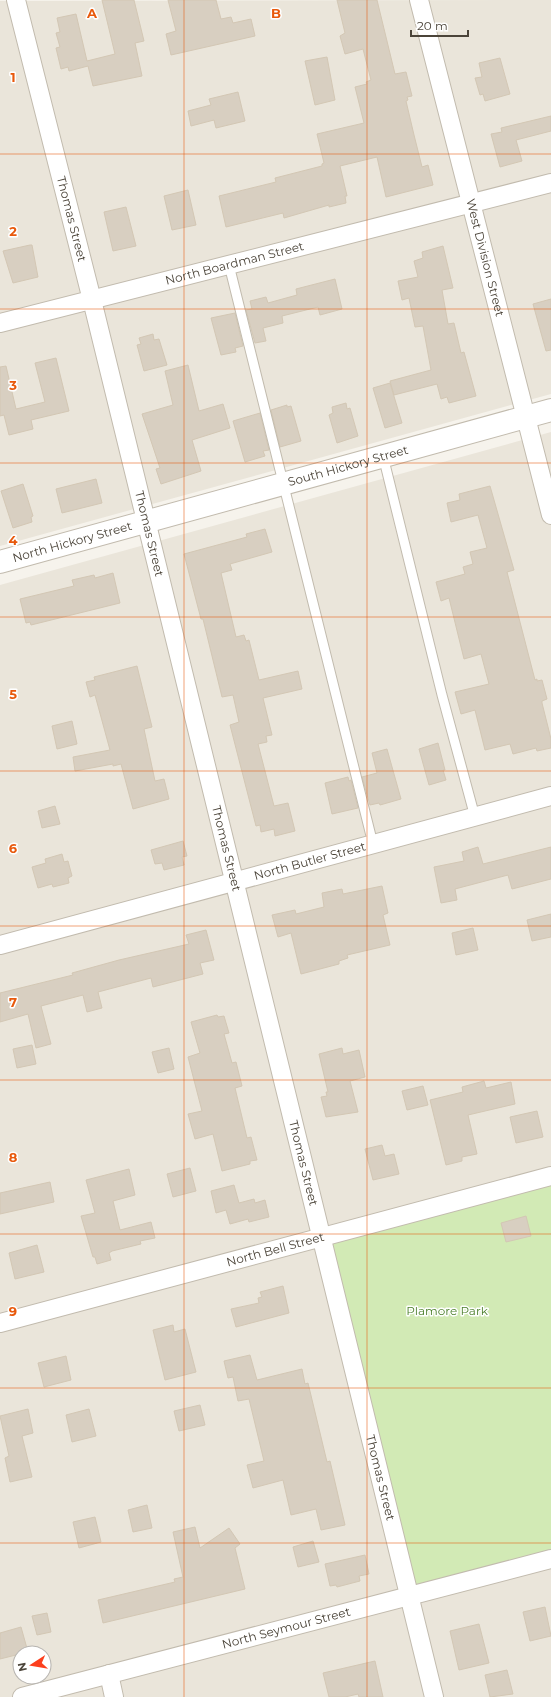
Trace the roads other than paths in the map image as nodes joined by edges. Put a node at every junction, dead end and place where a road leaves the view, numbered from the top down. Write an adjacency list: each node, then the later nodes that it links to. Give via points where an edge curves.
1 (16, 0): 6 (street, Thomas Street)
2 (420, 0): 4 (street, West Division Street)
3 (551, 183): 4 (street, North Boardman Street)
4 (470, 204): 5 (street, North Boardman Street); 9 (street, West Division Street)
5 (229, 265): 6 (street, North Boardman Street); 11 (lane)
6 (92, 300): 7 (street, North Boardman Street); 13 (street, Thomas Street)
7 (0, 323)
8 (551, 410): 9 (street, South Hickory Street)
9 (526, 417): 10 (street, South Hickory Street); 12 (street, West Division Street)
10 (383, 456): 11 (street, South Hickory Street); 16 (lane)
11 (284, 484): 13 (street, South Hickory Street); 17 (lane)
12 (551, 515)
13 (146, 522): 14 (street, North Hickory Street); 18 (street, Thomas Street)
14 (0, 562)
15 (551, 796): 16 (street, North Butler Street)
16 (474, 817): 17 (street, North Butler Street)
17 (373, 844): 18 (street, North Butler Street)
18 (234, 882): 19 (street, North Butler Street); 21 (street, Thomas Street)
19 (0, 945)
20 (551, 1176): 21 (street, North Bell Street)
21 (321, 1237): 22 (street, North Bell Street); 24 (street, Thomas Street)
22 (0, 1323)
23 (551, 1559): 24 (street, North Seymour Street)
24 (409, 1596): 25 (street, North Seymour Street); 28 (street, Thomas Street)
25 (109, 1674): 26 (street, North Seymour Street); 27 (street)
26 (22, 1697)
27 (114, 1697)
28 (434, 1697)

